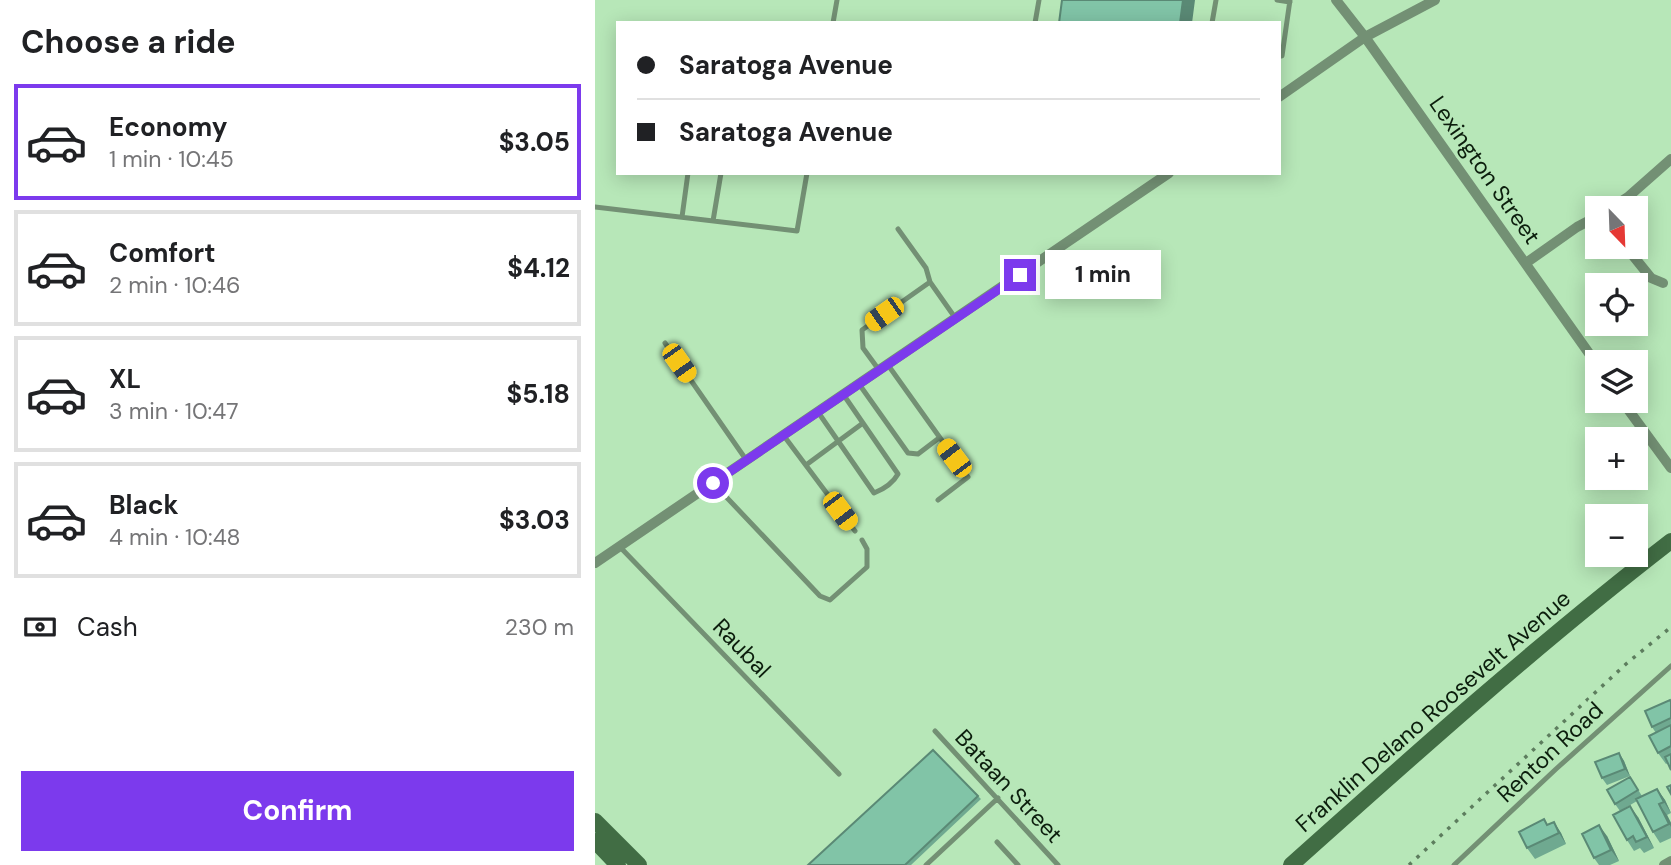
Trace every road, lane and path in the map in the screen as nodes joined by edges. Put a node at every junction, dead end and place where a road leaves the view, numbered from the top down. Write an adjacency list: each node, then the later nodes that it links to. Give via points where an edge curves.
1 (837, 0): 8 (lane)
2 (1039, 0): 9 (lane)
3 (1216, 0): 10 (lane)
4 (1277, 0): 7 (lane)
5 (1336, 0): 11 (street, Lexington Street)
6 (1436, 0): 11 (street)
7 (1290, 1): 12 (lane)
8 (833, 21)
9 (1035, 21)
10 (1212, 21)
11 (1365, 37): 13 (street); 26 (street, Lexington Street)
12 (1281, 56)
13 (1281, 96)
14 (1671, 159): 19 (street)
15 (688, 175): 21 (lane)
16 (720, 175): 22 (lane)
17 (807, 175): 22 (lane, via 797,231)
18 (1166, 175): 29 (street)
19 (1629, 196)
20 (595, 207): 21 (lane)
21 (682, 217): 22 (lane)
22 (713, 221)
23 (1585, 223): 26 (street)
24 (898, 229): 27 (lane, via 926,268)
25 (1636, 259): 28 (street, via 1651,278)
26 (1526, 263): 31 (street, Lexington Street)
27 (930, 282): 29 (lane); 32 (lane, via 862,330 863,348)
28 (1663, 282)
29 (955, 319): 32 (street)
30 (665, 343): 43 (lane)
31 (1587, 350)
32 (884, 368): 33 (street); 39 (lane)
33 (859, 384): 34 (street); 39 (lane, via 908,453 918,454)
34 (843, 394): 35 (street); 37 (lane)
35 (818, 412): 38 (street); 40 (lane)
36 (1631, 413): 42 (street)
37 (863, 423): 40 (lane); 40 (lane, via 898,474 882,489 874,492)
38 (784, 436): 43 (street); 44 (lane)
39 (939, 438): 47 (lane, via 968,477)
40 (838, 442): 44 (lane)
41 (1671, 447): 42 (street)
42 (1660, 454): 45 (street)
43 (747, 461): 46 (street)
44 (806, 465): 48 (lane)
45 (1671, 468)
46 (713, 483): 49 (lane, via 820,596 830,600 867,567); 51 (street)
47 (938, 500)
48 (855, 531)
49 (862, 540)
50 (1671, 541): 68 (main road, Franklin Delano Roosevelt Avenue, via 1471,704)
51 (619, 546): 52 (street); 55 (lane, Raubal)
52 (595, 563)
53 (1671, 666): 69 (lane, Renton Road)
54 (935, 732): 56 (lane, Bataan Street, via 954,757)
55 (839, 774)
56 (978, 777): 57 (lane); 58 (lane, Bataan Street)
57 (968, 786)
58 (998, 798): 65 (lane); 67 (lane, Bataan Street)
59 (595, 821): 64 (main road)
60 (595, 841): 63 (main road)
61 (997, 842): 66 (lane)
62 (1671, 861): 70 (street)
63 (618, 865)
64 (639, 865)
65 (926, 865)
66 (1018, 865)
67 (1058, 865)
68 (1291, 865)
69 (1454, 865)
70 (1664, 865)

